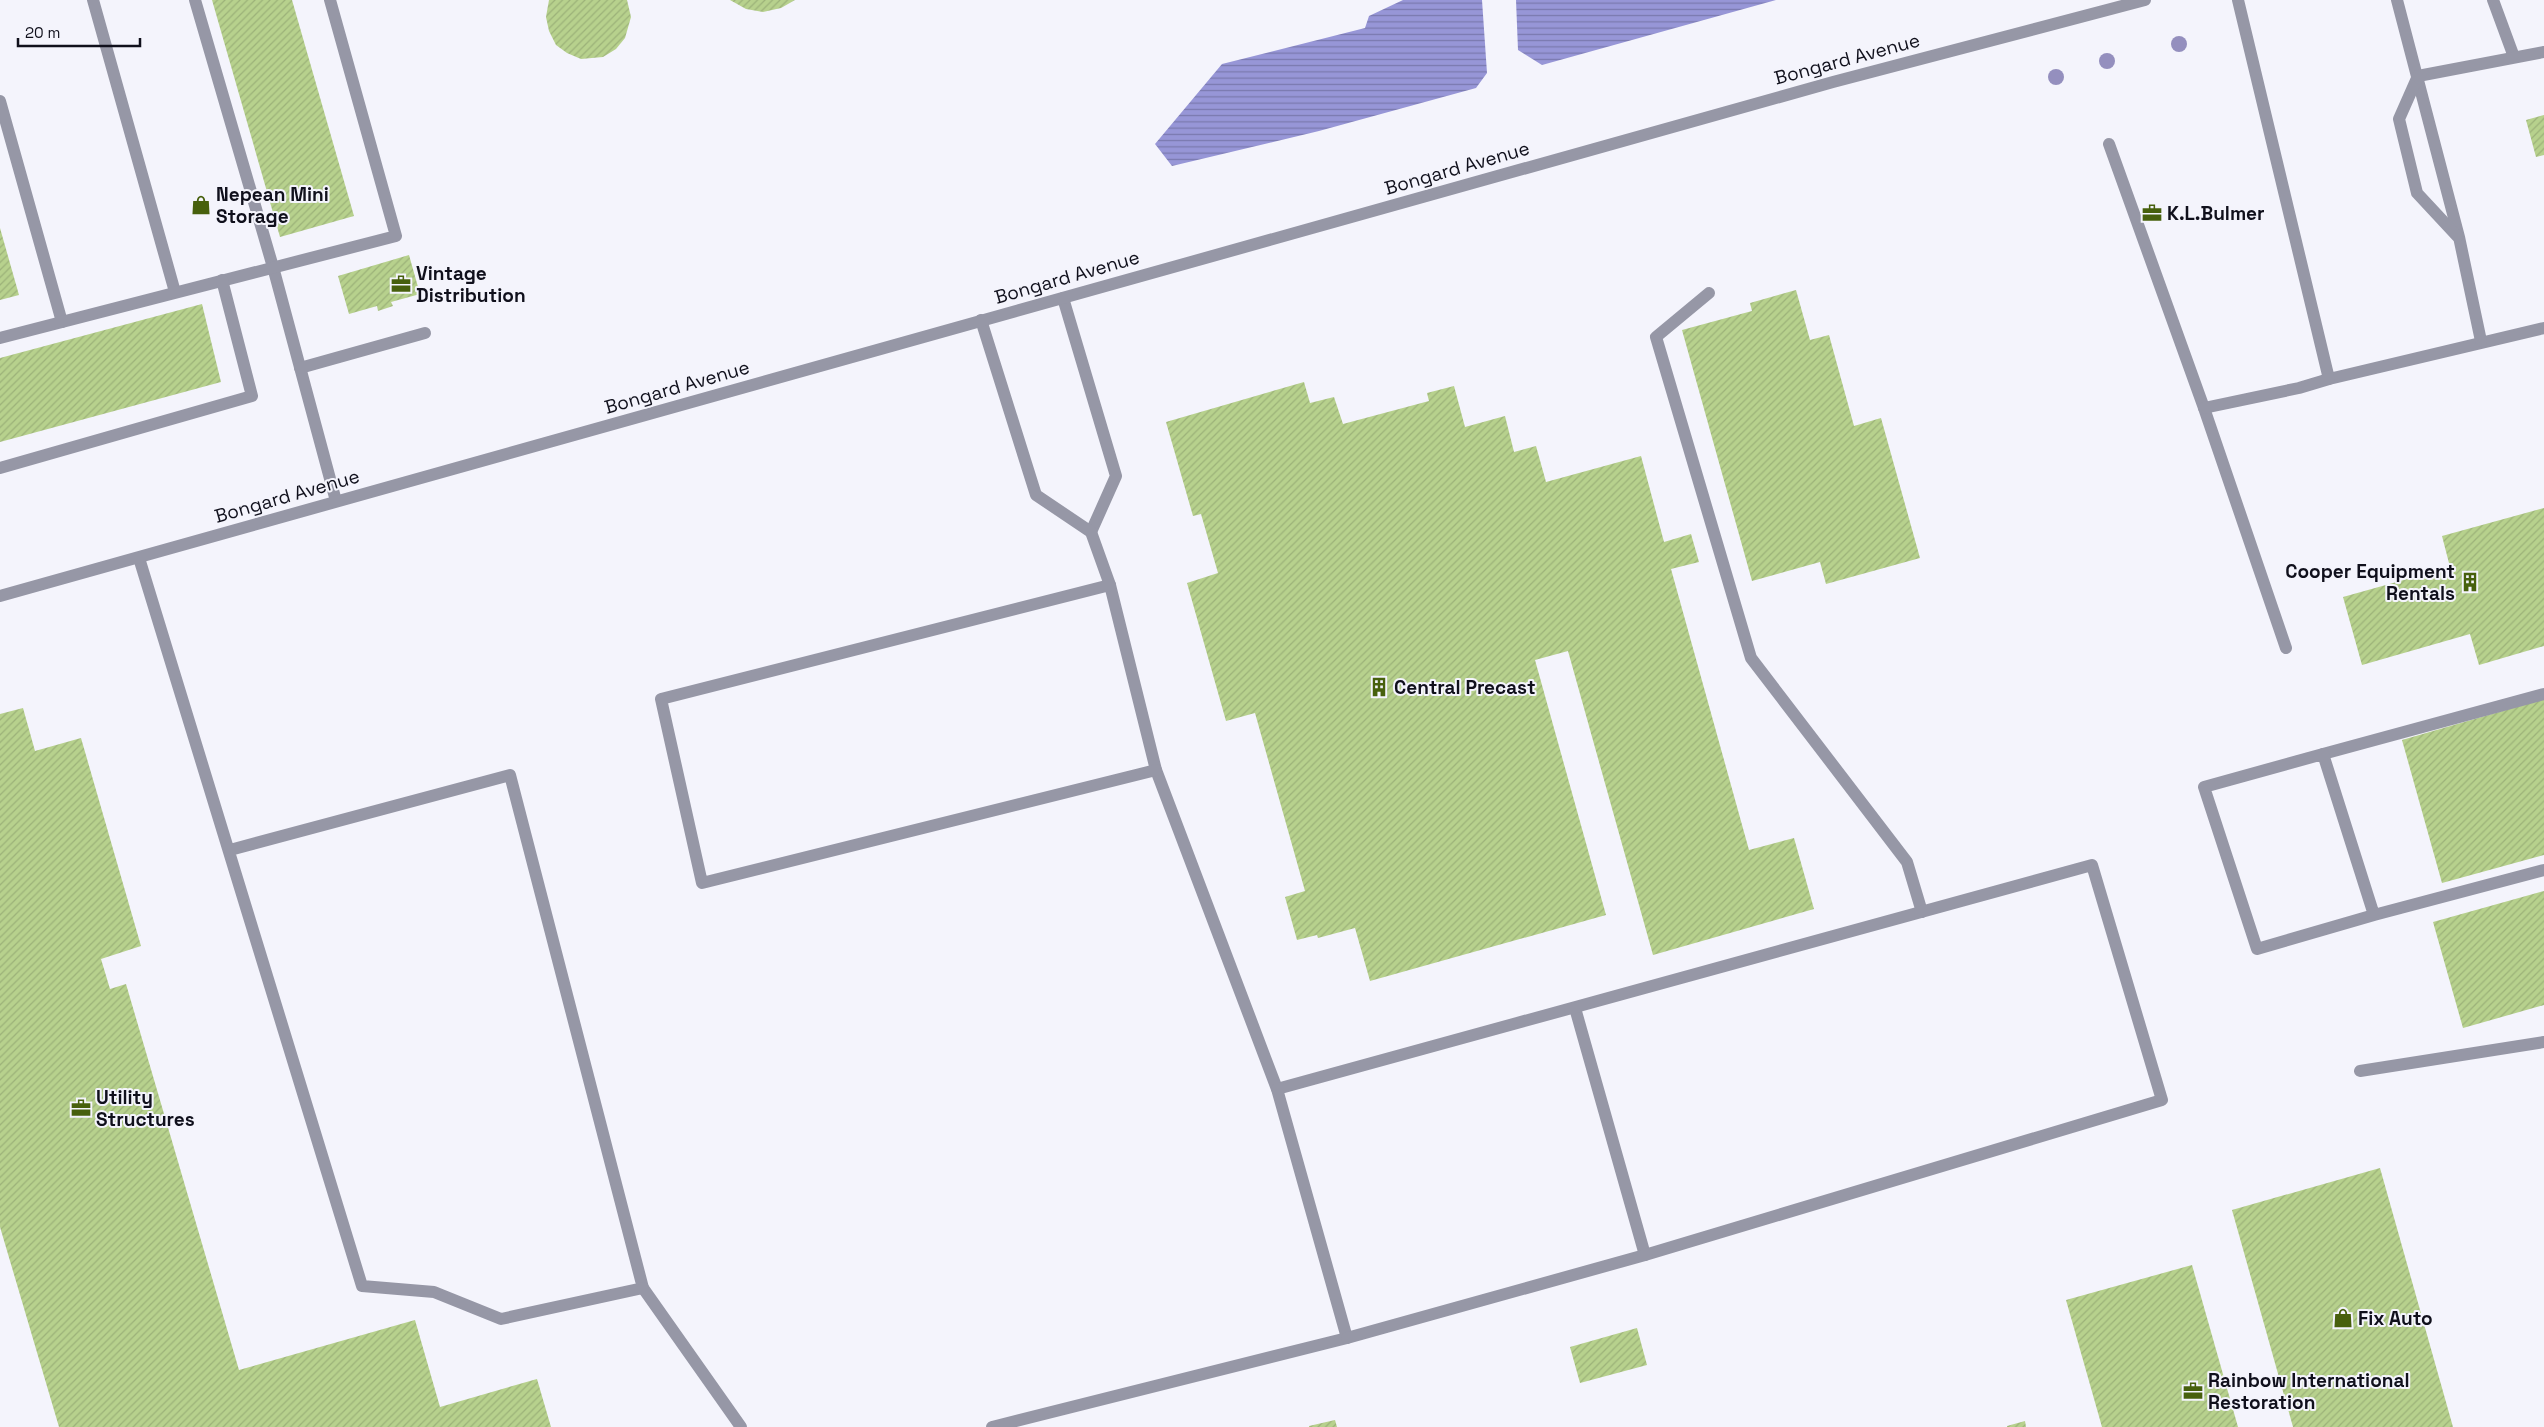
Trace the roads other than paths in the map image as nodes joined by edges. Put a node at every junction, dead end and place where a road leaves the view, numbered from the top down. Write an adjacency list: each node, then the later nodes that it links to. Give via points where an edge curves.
1 (94, 0): 16 (street)
2 (195, 0): 14 (street)
3 (330, 0): 14 (street, via 396,236)
4 (2145, 0): 18 (street, Bongard Avenue, via 1832,82)
5 (2238, 0): 26 (street)
6 (2397, 0): 10 (street)
7 (2493, 0): 9 (street)
8 (2544, 52): 9 (street)
9 (2514, 57): 10 (street)
10 (2418, 76): 13 (street); 13 (street, via 2399,119 2417,193)
11 (0, 101): 20 (street)
12 (2109, 144): 27 (street)
13 (2458, 237): 24 (street)
14 (274, 267): 15 (street); 25 (street)
15 (222, 280): 16 (street); 28 (street, via 252,396)
16 (175, 292): 20 (street)
17 (1709, 293): 40 (street, via 1656,337 1752,658 1907,862)
18 (1063, 298): 19 (street, Bongard Avenue); 30 (street, via 1116,476)
19 (982, 320): 29 (street, Bongard Avenue); 30 (street, via 1036,495)
20 (62, 322): 23 (street)
21 (2544, 328): 24 (street)
22 (425, 333): 25 (street)
23 (0, 338)
24 (2482, 341): 26 (street)
25 (300, 368): 29 (street)
26 (2329, 379): 27 (street)
27 (2204, 408): 34 (street)
28 (0, 468)
29 (336, 501): 31 (street, Bongard Avenue)
30 (1091, 532): 32 (street)
31 (139, 558): 33 (street, Bongard Avenue); 38 (street)
32 (1110, 585): 37 (street); 37 (street, via 661,699 702,883)
33 (0, 596)
34 (2286, 648)
35 (2544, 694): 36 (street)
36 (2323, 754): 41 (street); 41 (street, via 2204,787 2256,949)
37 (1156, 770): 45 (street)
38 (230, 850): 47 (street, via 362,1286 434,1292 500,1319); 47 (street, via 510,775)
39 (2544, 870): 41 (street)
40 (1922, 912): 42 (street); 46 (street, via 2092,865 2162,1100)
41 (2374, 915)
42 (1575, 1008): 45 (street); 46 (street)
43 (2544, 1042): 44 (street)
44 (2360, 1071)
45 (1277, 1089): 48 (street)
46 (1645, 1255): 48 (street)
47 (643, 1288): 49 (street)
48 (1347, 1338): 50 (street)
49 (741, 1427)
50 (992, 1427)

